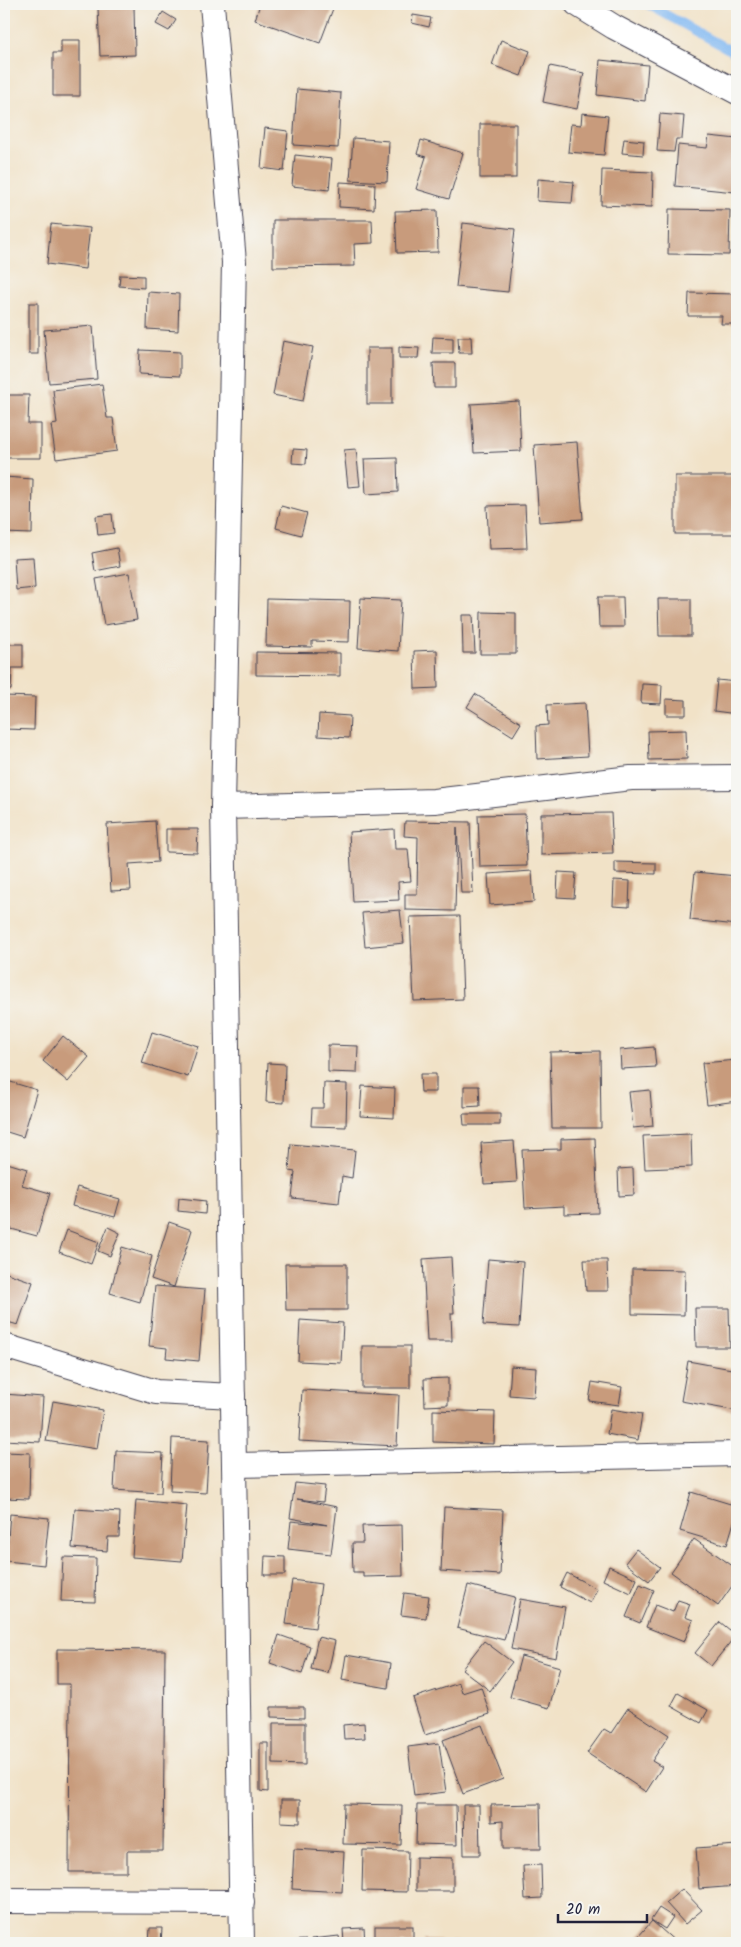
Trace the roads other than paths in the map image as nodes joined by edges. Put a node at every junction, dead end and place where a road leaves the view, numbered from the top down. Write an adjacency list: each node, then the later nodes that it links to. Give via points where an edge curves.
1 (212, 4): 5 (street, via 234,262)
2 (577, 4): 3 (street)
3 (737, 92)
4 (737, 778): 5 (street, via 631,778 434,801)
5 (223, 807): 7 (street)
6 (4, 1346): 7 (street, via 156,1392)
7 (233, 1396): 9 (street)
8 (737, 1454): 9 (street)
9 (234, 1464): 11 (street)
10 (4, 1901): 11 (street)
11 (242, 1902): 12 (street)
12 (242, 1943)

